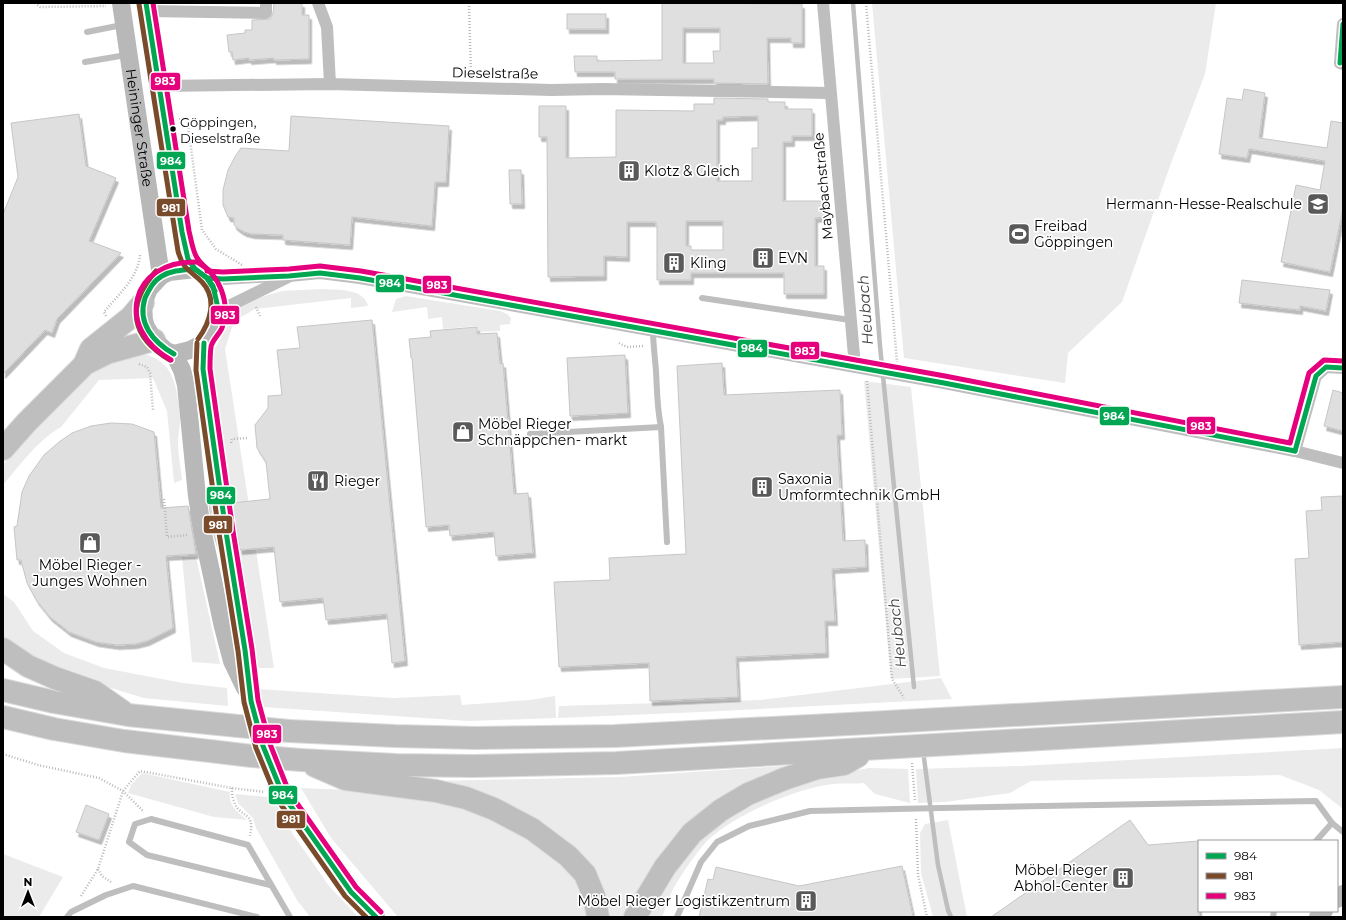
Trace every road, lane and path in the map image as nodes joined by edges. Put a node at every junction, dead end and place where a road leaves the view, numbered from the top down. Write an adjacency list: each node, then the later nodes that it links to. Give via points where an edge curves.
1 (35, 3): 7 (path, via 40,6)
2 (266, 3): 8 (street, via 266,13)
3 (318, 3): 16 (street, via 327,27)
4 (469, 3): 18 (path)
5 (823, 3): 19 (street, Maybachstraße)
6 (866, 3): 41 (path)
7 (116, 4): 10 (main road, Heininger Straße)
8 (146, 7): 12 (main road, Heininger Straße)
9 (1343, 24): 15 (street)
10 (124, 25): 11 (lane); 12 (main road, via 134,25 144,32); 13 (main road, Heininger Straße)
11 (87, 32)
12 (152, 46): 17 (main road, Heininger Straße)
13 (128, 55): 14 (lane); 23 (main road, Heininger Straße)
14 (85, 62)
15 (1342, 64)
16 (330, 84): 17 (street, Dieselstraße); 18 (street, Dieselstraße)
17 (159, 86): 22 (main road, Heininger Straße, via 188,259)
18 (472, 88): 19 (street, Dieselstraße)
19 (830, 93): 31 (street, Maybachstraße)
20 (187, 118): 25 (path, via 202,230 216,249 242,265)
21 (141, 248): 33 (path, via 140,263 135,274 104,312)
22 (201, 273): 23 (main road, via 175,271); 25 (street, via 223,280); 29 (main road, via 213,286)
23 (161, 276): 28 (main road, via 149,289)
24 (290, 276): 25 (street); 26 (street); 32 (street, via 320,273 360,278)
25 (246, 278)
26 (251, 295): 29 (street); 30 (path)
27 (702, 298): 31 (lane)
28 (142, 303): 33 (highway); 34 (main road, via 146,327)
29 (219, 311): 36 (main road, via 215,326)
30 (261, 318)
31 (850, 320): 39 (street, Maybachstraße)
32 (653, 330): 37 (lane); 39 (street)
33 (118, 340): 34 (highway); 42 (path, via 125,358 147,367 150,373); 45 (highway, via 91,349 84,365)
34 (154, 340): 38 (main road, via 166,351)
35 (619, 343): 37 (path, via 627,347)
36 (204, 344): 38 (main road); 53 (main road, via 203,369 246,650)
37 (653, 345): 43 (lane, via 658,409)
38 (174, 354): 53 (main road, via 186,385 198,503 223,627 232,661)
39 (861, 368): 41 (street); 52 (path, via 892,678)
40 (1343, 368): 46 (street, via 1326,367 1316,376)
41 (898, 374): 46 (street)
42 (153, 410)
43 (662, 427): 44 (lane); 48 (lane)
44 (530, 434)
45 (3, 449)
46 (1295, 451): 47 (street)
47 (1343, 463)
48 (668, 542)
49 (3, 649): 54 (highway, via 28,666 95,692)
50 (3, 690): 54 (highway)
51 (1343, 697): 54 (highway, bridge, via 615,736 388,736 290,731)
52 (904, 698)
53 (251, 701): 63 (main road, via 263,746)
54 (128, 715)
55 (3, 717): 59 (highway, bridge, via 124,741)
56 (1343, 722): 57 (highway)
57 (871, 748): 59 (highway, via 600,763 473,766); 77 (highway, via 844,764 816,768 784,779 748,794 721,810 692,833 665,867)
58 (3, 754): 62 (path, via 38,765 99,778)
59 (301, 760): 76 (highway, via 345,779 436,791 466,798 532,829 568,856 585,874 594,896)
60 (912, 761): 64 (path)
61 (232, 788): 62 (path, via 140,771); 63 (path); 70 (path, via 234,802 250,819 252,826)
62 (123, 791): 66 (path); 72 (path, via 98,869)
63 (283, 794): 75 (main road, via 351,892)
64 (916, 804)
65 (916, 812): 79 (path, via 918,875)
66 (151, 819): 70 (lane); 71 (lane, via 135,824 129,842 147,855)
67 (1332, 823): 68 (lane); 69 (lane); 78 (lane, bridge, via 1316,801 810,811 750,826 717,842 701,862)
68 (1343, 832)
69 (1317, 840)
70 (248, 845): 71 (lane)
71 (270, 884): 74 (lane)
72 (69, 914): 73 (lane, via 106,895 133,886)
73 (258, 917)
74 (290, 917)
75 (376, 917)
76 (598, 917)
77 (635, 917)
78 (677, 917)
79 (927, 917)

